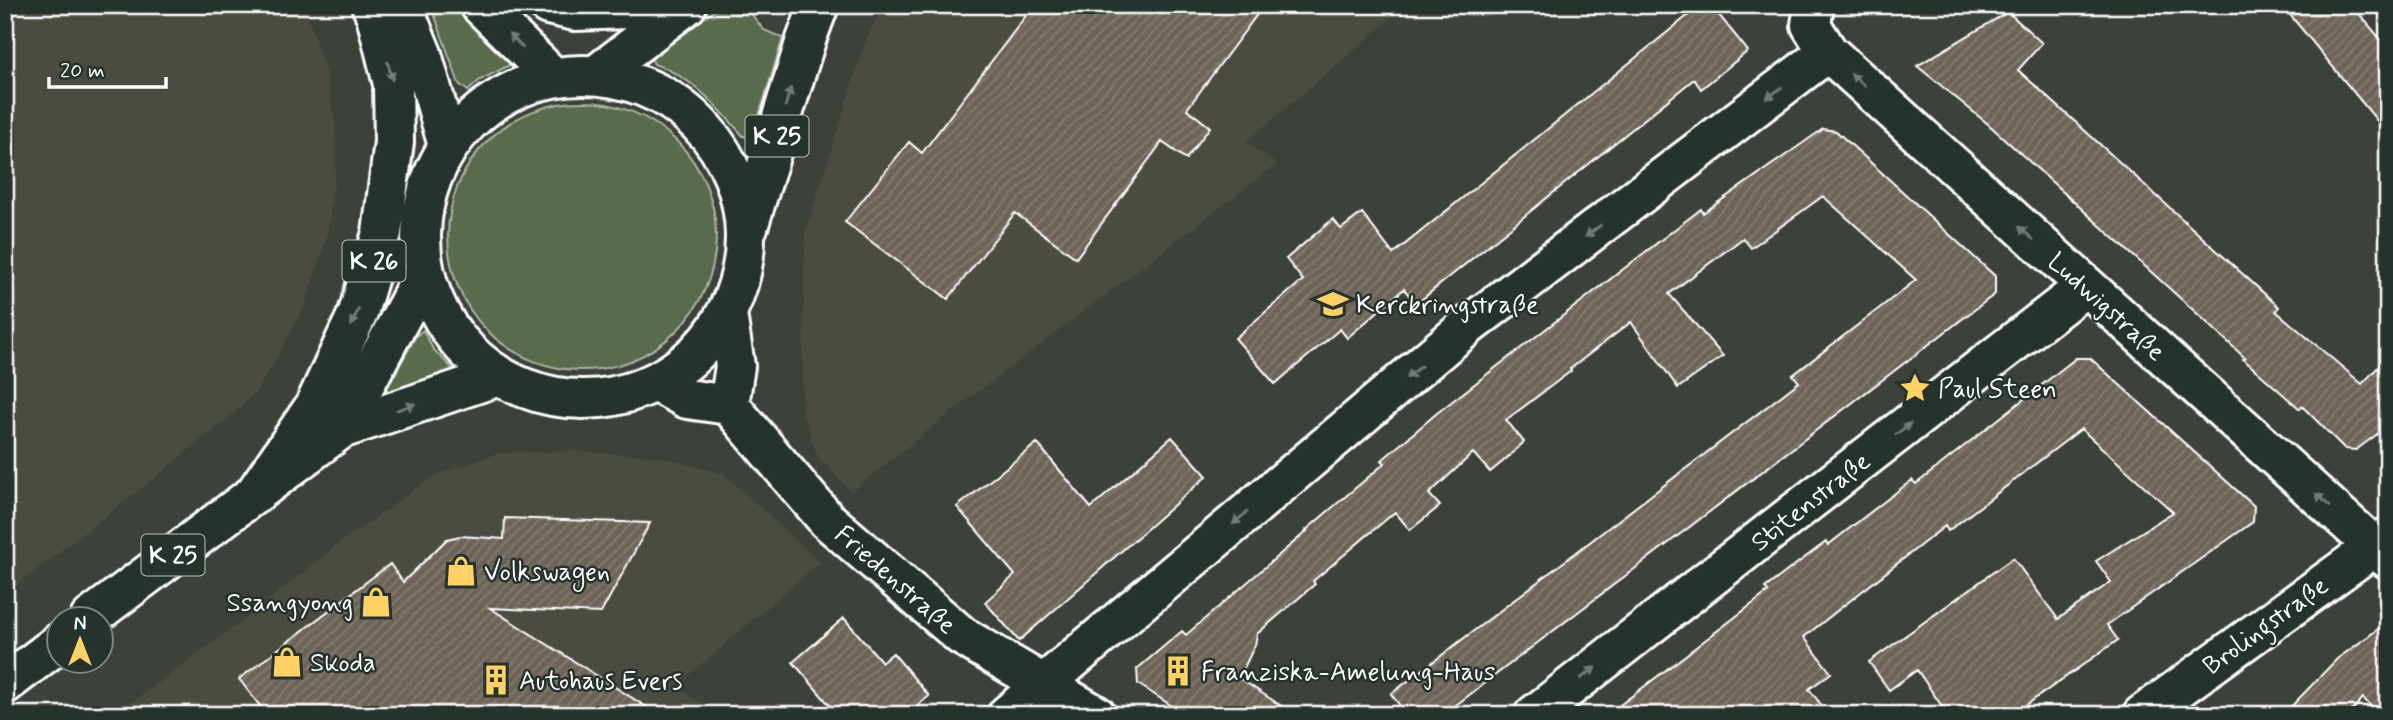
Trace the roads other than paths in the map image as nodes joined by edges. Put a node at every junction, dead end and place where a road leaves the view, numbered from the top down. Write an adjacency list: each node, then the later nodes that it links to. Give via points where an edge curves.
1 (371, 5): 21 (street, K 26, one-way to 21, via 393,85 394,142 382,233 358,313 314,407)
2 (402, 5): 12 (street, via 422,54)
3 (481, 5): 11 (street, one-way to 3)
4 (548, 5): 5 (street, via 575,11)
5 (657, 5)
6 (687, 5): 10 (street)
7 (820, 5): 13 (street, K 25, one-way to 7)
8 (1814, 5): 9 (street, via 1811,25)
9 (1828, 52): 15 (street, Ludwigstraße, one-way to 9); 26 (street, one-way to 26, via 1469,325)
10 (596, 75): 11 (street); 13 (street, via 655,90 699,122 730,166 742,198)
11 (552, 77): 12 (street, via 501,96 474,116)
12 (448, 146): 14 (street, via 426,196 421,228)
13 (746, 233): 16 (street, via 739,287)
14 (424, 270): 17 (street, via 441,316 458,340); 20 (street, K 25)
15 (2085, 288): 22 (street, Ludwigstraße, one-way to 15); 29 (street, Stitenstraße, one-way to 15)
16 (727, 313): 18 (street, via 691,359); 19 (street, via 735,366)
17 (499, 376): 18 (street, via 546,395 588,399 617,396); 20 (street, K 25, one-way to 17)
18 (656, 383): 19 (street, via 687,399)
19 (729, 405): 26 (street, Friedenstraße, via 827,520 962,636)
20 (341, 429): 21 (street, K 25)
21 (256, 492): 23 (street, K 25)
22 (2383, 547): 30 (street, Brolingstraße)
23 (108, 604)
24 (46, 653): 25 (street)
25 (5, 684)
26 (1043, 684): 27 (street); 28 (street, Friedenstraße)
27 (1007, 715)
28 (1096, 715)
29 (1534, 715)
30 (2142, 715)

